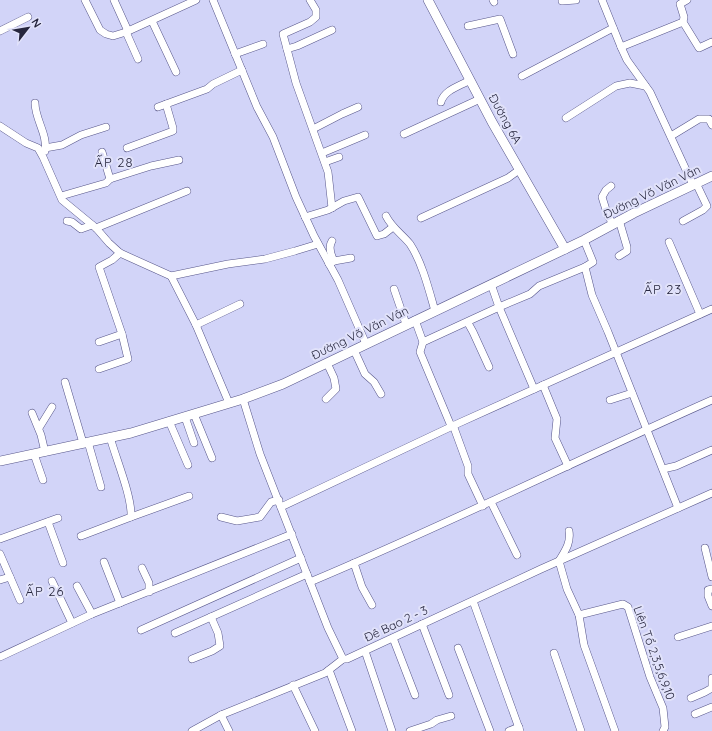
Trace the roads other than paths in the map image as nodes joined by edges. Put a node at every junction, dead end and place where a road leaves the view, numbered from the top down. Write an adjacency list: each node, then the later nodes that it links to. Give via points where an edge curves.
1 (85, 0): 18 (street, via 100,30 112,36)
2 (114, 0): 18 (street)
3 (196, 0): 12 (street)
4 (213, 0): 23 (street)
5 (310, 0): 22 (street, via 316,10 316,17 282,34)
6 (428, 0): 29 (street, Đường 6A)
7 (576, 0): 10 (street)
8 (602, 0): 15 (street)
9 (688, 0): 13 (street, via 680,4)
10 (562, 1)
11 (28, 17): 17 (street)
12 (152, 20): 18 (street); 27 (street)
13 (683, 22): 19 (street, via 699,48); 21 (street)
14 (468, 26): 24 (street, via 500,19)
15 (613, 28): 21 (street); 28 (street)
16 (332, 30): 22 (street)
17 (0, 31)
18 (127, 31): 25 (street)
19 (712, 42)
20 (263, 44): 23 (street)
21 (621, 47): 30 (street)
22 (287, 49): 41 (street)
23 (235, 54): 26 (street)
24 (513, 54)
25 (138, 59)
26 (242, 70): 34 (street, via 207,89); 62 (street, via 273,137)
27 (176, 72)
28 (522, 76)
29 (470, 80): 31 (street, Đường 6A); 32 (street, via 450,90)
30 (645, 86): 37 (street, via 630,83 616,86); 44 (street)
31 (480, 99): 42 (street); 53 (street, Đường 6A)
32 (441, 102)
33 (35, 103): 45 (street)
34 (166, 104): 35 (street); 46 (street, via 173,131)
35 (158, 107)
36 (358, 107): 41 (street)
37 (566, 118)
38 (712, 125): 44 (street, via 709,119 699,119)
39 (0, 126): 49 (street, via 38,148)
40 (106, 127): 45 (street, via 81,135 62,145)
41 (313, 129): 48 (street)
42 (404, 134)
43 (365, 135): 48 (street)
44 (671, 136): 56 (street)
45 (45, 148): 49 (street)
46 (127, 148)
47 (102, 152): 55 (street)
48 (322, 153): 52 (street)
49 (43, 157): 59 (street)
50 (339, 157): 52 (street)
51 (179, 160): 55 (street)
52 (325, 162): 60 (street)
53 (519, 170): 63 (street, via 508,178); 73 (street, Đường 6A)
54 (712, 176): 56 (street, Đường Võ Văn Vân)
55 (110, 179): 59 (street, via 106,183)
56 (695, 184): 65 (street, via 707,206); 66 (street, Đường Võ Văn Vân)
57 (611, 186): 66 (street, via 602,197 608,216)
58 (187, 192): 67 (street)
59 (61, 196): 67 (street, via 62,200)
60 (332, 208): 62 (street); 68 (street, via 358,197 377,236)
61 (386, 216): 68 (street)
62 (305, 217): 72 (street)
63 (421, 218)
64 (67, 221): 67 (street, via 81,229)
65 (682, 221)
66 (616, 222): 69 (street, Đường Võ Văn Vân); 75 (street, via 628,247 627,251)
67 (94, 226): 74 (street)
68 (393, 227): 85 (street, via 411,245)
69 (584, 240): 73 (street, Đường Võ Văn Vân); 78 (street, via 594,262)
70 (332, 241): 77 (street)
71 (669, 242): 86 (street)
72 (318, 244): 77 (street); 79 (street, via 265,259)
73 (565, 249): 80 (street, Đường Võ Văn Vân)
74 (120, 253): 79 (street); 90 (street, via 99,267)
75 (619, 256)
76 (351, 258): 77 (street)
77 (332, 262): 93 (street)
78 (585, 267): 83 (street, via 539,286 530,294); 95 (street, via 592,295)
79 (170, 276): 89 (street)
80 (491, 284): 83 (street); 85 (street, Đường Võ Văn Vân)
81 (394, 289): 87 (street)
82 (240, 304): 89 (street)
83 (499, 307): 88 (street); 101 (street)
84 (712, 309): 86 (street)
85 (435, 311): 87 (street, Đường Võ Văn Vân)
86 (700, 314): 95 (street)
87 (410, 322): 92 (street); 93 (street, Đường Võ Văn Vân)
88 (468, 323): 92 (street); 97 (street)
89 (196, 325): 108 (street)
90 (122, 334): 91 (street); 98 (street, via 128,359)
91 (99, 342)
92 (423, 342): 114 (street, via 420,352)
93 (366, 344): 94 (street, Đường Võ Văn Vân)
94 (354, 350): 96 (street, Đường Võ Văn Vân); 103 (street, via 365,374 374,382)
95 (616, 352): 100 (street); 102 (street)
96 (327, 363): 104 (street, Đường Võ Văn Vân); 105 (street, via 336,389)
97 (489, 367)
98 (99, 369)
99 (65, 382): 118 (street)
100 (543, 385): 101 (street); 126 (street, via 558,419 555,438)
101 (534, 389): 114 (street)
102 (632, 393): 106 (street); 116 (street)
103 (381, 394)
104 (243, 399): 108 (street, Đường Võ Văn Vân); 133 (street, via 260,454)
105 (326, 399)
106 (610, 400)
107 (712, 400): 116 (street)
108 (229, 403): 111 (street, Đường Võ Văn Vân)
109 (52, 407): 115 (street)
110 (32, 413): 115 (street)
111 (194, 414): 112 (street, Đường Võ Văn Vân); 123 (street)
112 (185, 417): 113 (street, Đường Võ Văn Vân); 119 (street)
113 (170, 422): 117 (street, Đường Võ Văn Vân); 125 (street)
114 (452, 426): 133 (street); 134 (street, via 468,466 468,474)
115 (39, 428): 121 (street)
116 (646, 429): 126 (street); 127 (street)
117 (110, 437): 118 (street, Đường Võ Văn Vân); 136 (street, via 128,493)
118 (85, 443): 121 (street, Đường Võ Văn Vân); 129 (street)
119 (194, 443)
120 (712, 450): 127 (street)
121 (45, 452): 122 (street, Đường Võ Văn Vân)
122 (34, 454): 124 (street, Đường Võ Văn Vân); 128 (street)
123 (212, 458)
124 (0, 461)
125 (188, 465)
126 (568, 466): 132 (street)
127 (663, 469): 135 (street)
128 (43, 480)
129 (101, 488)
130 (712, 493): 135 (street, Đê Bao 2 - 3)
131 (189, 496): 136 (street)
132 (491, 502): 134 (street); 146 (street)
133 (280, 504): 137 (street, via 271,502 260,517 237,521); 141 (street)
134 (483, 506): 151 (street)
135 (678, 508): 148 (street, Đê Bao 2 - 3)
136 (131, 517): 142 (street)
137 (220, 517)
138 (58, 518): 139 (street)
139 (48, 522): 143 (street); 150 (street)
140 (569, 531): 148 (street, via 568,546)
141 (292, 534): 147 (street); 160 (street)
142 (81, 536)
143 (0, 539)
144 (705, 548): 154 (street)
145 (0, 554): 153 (street)
146 (517, 555)
147 (301, 558): 155 (street); 172 (street)
148 (559, 561): 162 (street, Đê Bao 2 - 3); 167 (street, via 567,589)
149 (104, 562): 163 (street)
150 (63, 563)
151 (354, 563): 155 (street); 164 (street, via 362,587)
152 (142, 568): 160 (street, via 149,584)
153 (10, 577): 156 (street); 161 (street)
154 (712, 577)
155 (309, 578): 168 (street); 181 (street)
156 (0, 580)
157 (52, 581): 169 (street)
158 (77, 586): 166 (street)
159 (712, 589): 165 (street, via 708,590)
160 (149, 592): 163 (street)
161 (20, 600)
162 (473, 600): 170 (street, Đê Bao 2 - 3); 193 (street)
163 (120, 603): 166 (street)
164 (372, 605)
165 (712, 606)
166 (92, 614): 169 (street)
167 (579, 615): 203 (street, via 584,644); 204 (street, Liên Tổ 2,3,5,6,9,10, via 623,604 628,607 650,677 663,708)
168 (211, 617): 173 (street); 180 (street, via 220,646)
169 (72, 624): 179 (street)
170 (422, 624): 175 (street, Đê Bao 2 - 3); 185 (street)
171 (712, 626): 174 (street)
172 (141, 630)
173 (175, 634)
174 (678, 637)
175 (393, 638): 177 (street, Đê Bao 2 - 3); 186 (street)
176 (458, 648): 200 (street)
177 (365, 651): 181 (street, Đê Bao 2 - 3); 198 (street)
178 (554, 653): 202 (street)
179 (0, 657)
180 (192, 659)
181 (343, 659): 182 (street, Đê Bao 2 - 3)
182 (329, 670): 184 (street, Đê Bao 2 - 3); 197 (street)
183 (712, 678): 187 (street, via 712,688)
184 (293, 685): 190 (street, Đê Bao 2 - 3); 196 (street)
185 (449, 694)
186 (415, 695)
187 (691, 698)
188 (712, 707): 189 (street)
189 (695, 714)
190 (221, 715): 194 (street, Đê Bao 2 - 3); 195 (street)
191 (451, 716): 192 (street, via 437,720)
192 (431, 728): 199 (street)
193 (520, 729): 201 (street)
194 (192, 731)
195 (229, 731)
196 (315, 731)
197 (352, 731)
198 (392, 731)
199 (410, 731)
200 (490, 731)
201 (509, 731)
202 (581, 731)
203 (615, 731)
204 (663, 731)

